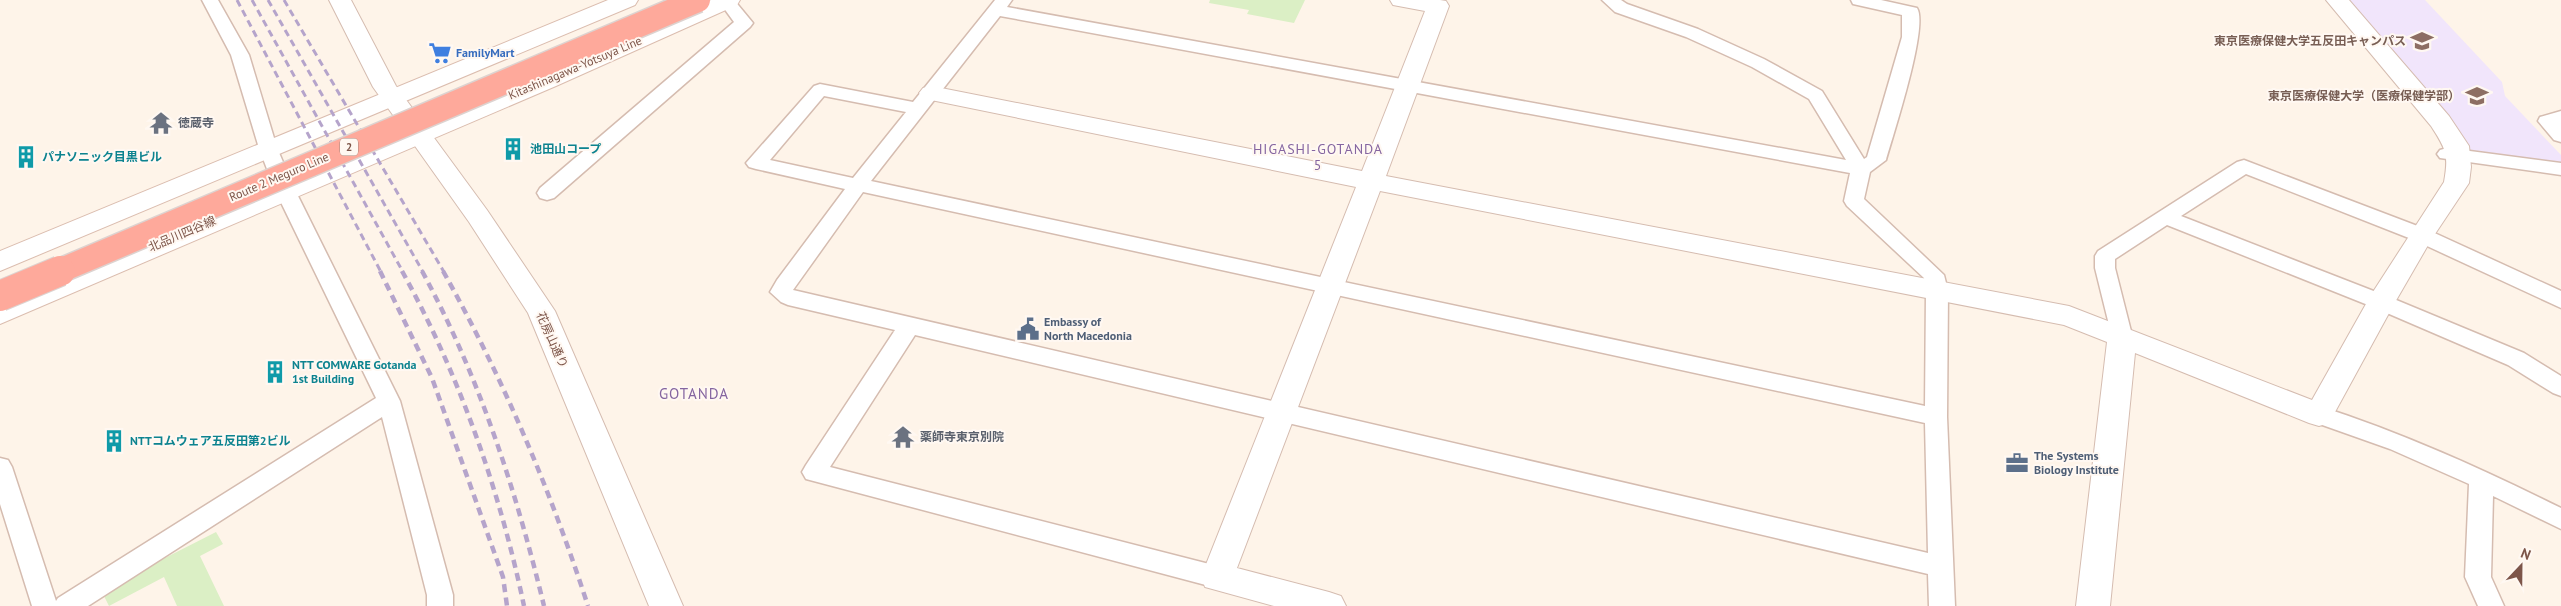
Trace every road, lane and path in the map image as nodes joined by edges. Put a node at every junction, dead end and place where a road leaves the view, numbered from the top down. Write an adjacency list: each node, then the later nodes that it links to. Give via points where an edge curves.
1 (210, 0): 18 (street, via 240,55)
2 (627, 0): 13 (street)
3 (664, 0): 29 (highway, Route 2 Meguro Line / 2)
4 (698, 0): 32 (highway, Route 2 Meguro Line / 2, bridge)
5 (1401, 0): 12 (street, via 1438,6)
6 (1610, 0): 20 (street, via 1621,8 1758,63 1816,94)
7 (1859, 0): 20 (street, via 1911,12 1911,37 1876,160)
8 (2338, 0): 19 (street, via 2440,122 2457,146)
9 (728, 1): 16 (street, Kitashinagawa-Yotsuya Line); 25 (street, via 744,23)
10 (345, 2): 13 (street, 花房山通り, via 385,87)
11 (1000, 5): 12 (street); 14 (street)
12 (1409, 85): 20 (street); 22 (street)
13 (395, 97): 16 (street, 花房山通り); 18 (street)
14 (925, 101): 22 (street); 23 (street); 23 (street, via 820,90 756,163)
15 (2561, 117): 17 (street, via 2547,121)
16 (419, 134): 24 (street, 北品川四谷線); 52 (street, 花房山通り, via 541,311)
17 (2561, 136)
18 (268, 148): 24 (street); 28 (street)
19 (2452, 155): 21 (street); 27 (street, via 2459,167 2456,183)
20 (1861, 169): 31 (street, via 1854,201 1934,275)
21 (2561, 169)
22 (1370, 181): 30 (street); 31 (street)
23 (858, 185): 30 (street); 36 (street, via 781,292 788,297)
24 (285, 190): 35 (street, 北品川四谷線); 39 (street)
25 (547, 193)
26 (2165, 217): 27 (street, via 2244,166); 34 (street); 37 (street, via 2105,256)
27 (2421, 235): 33 (street); 34 (street)
28 (0, 262)
29 (0, 279)
30 (1331, 286): 40 (street); 42 (street)
31 (1936, 291): 37 (street, via 2069,316); 42 (street)
32 (0, 296)
33 (2561, 300)
34 (2381, 302): 38 (street, via 2516,359); 41 (street)
35 (0, 314)
36 (909, 326): 40 (street); 47 (street, via 814,472)
37 (2122, 338): 41 (street); 54 (street)
38 (2561, 387)
39 (389, 401): 50 (street); 51 (street, via 440,595)
40 (1280, 411): 46 (street); 47 (street)
41 (2319, 415): 44 (street, via 2398,443)
42 (1936, 417): 46 (street)
43 (0, 467): 49 (street)
44 (2481, 479): 45 (street); 55 (street, via 2478,577)
45 (2561, 519)
46 (1942, 567): 53 (street)
47 (1217, 577): 48 (street)
48 (1316, 604)
49 (45, 606)
50 (67, 606)
51 (440, 606)
52 (666, 606)
53 (1942, 606)
54 (2093, 606)
55 (2491, 606)

